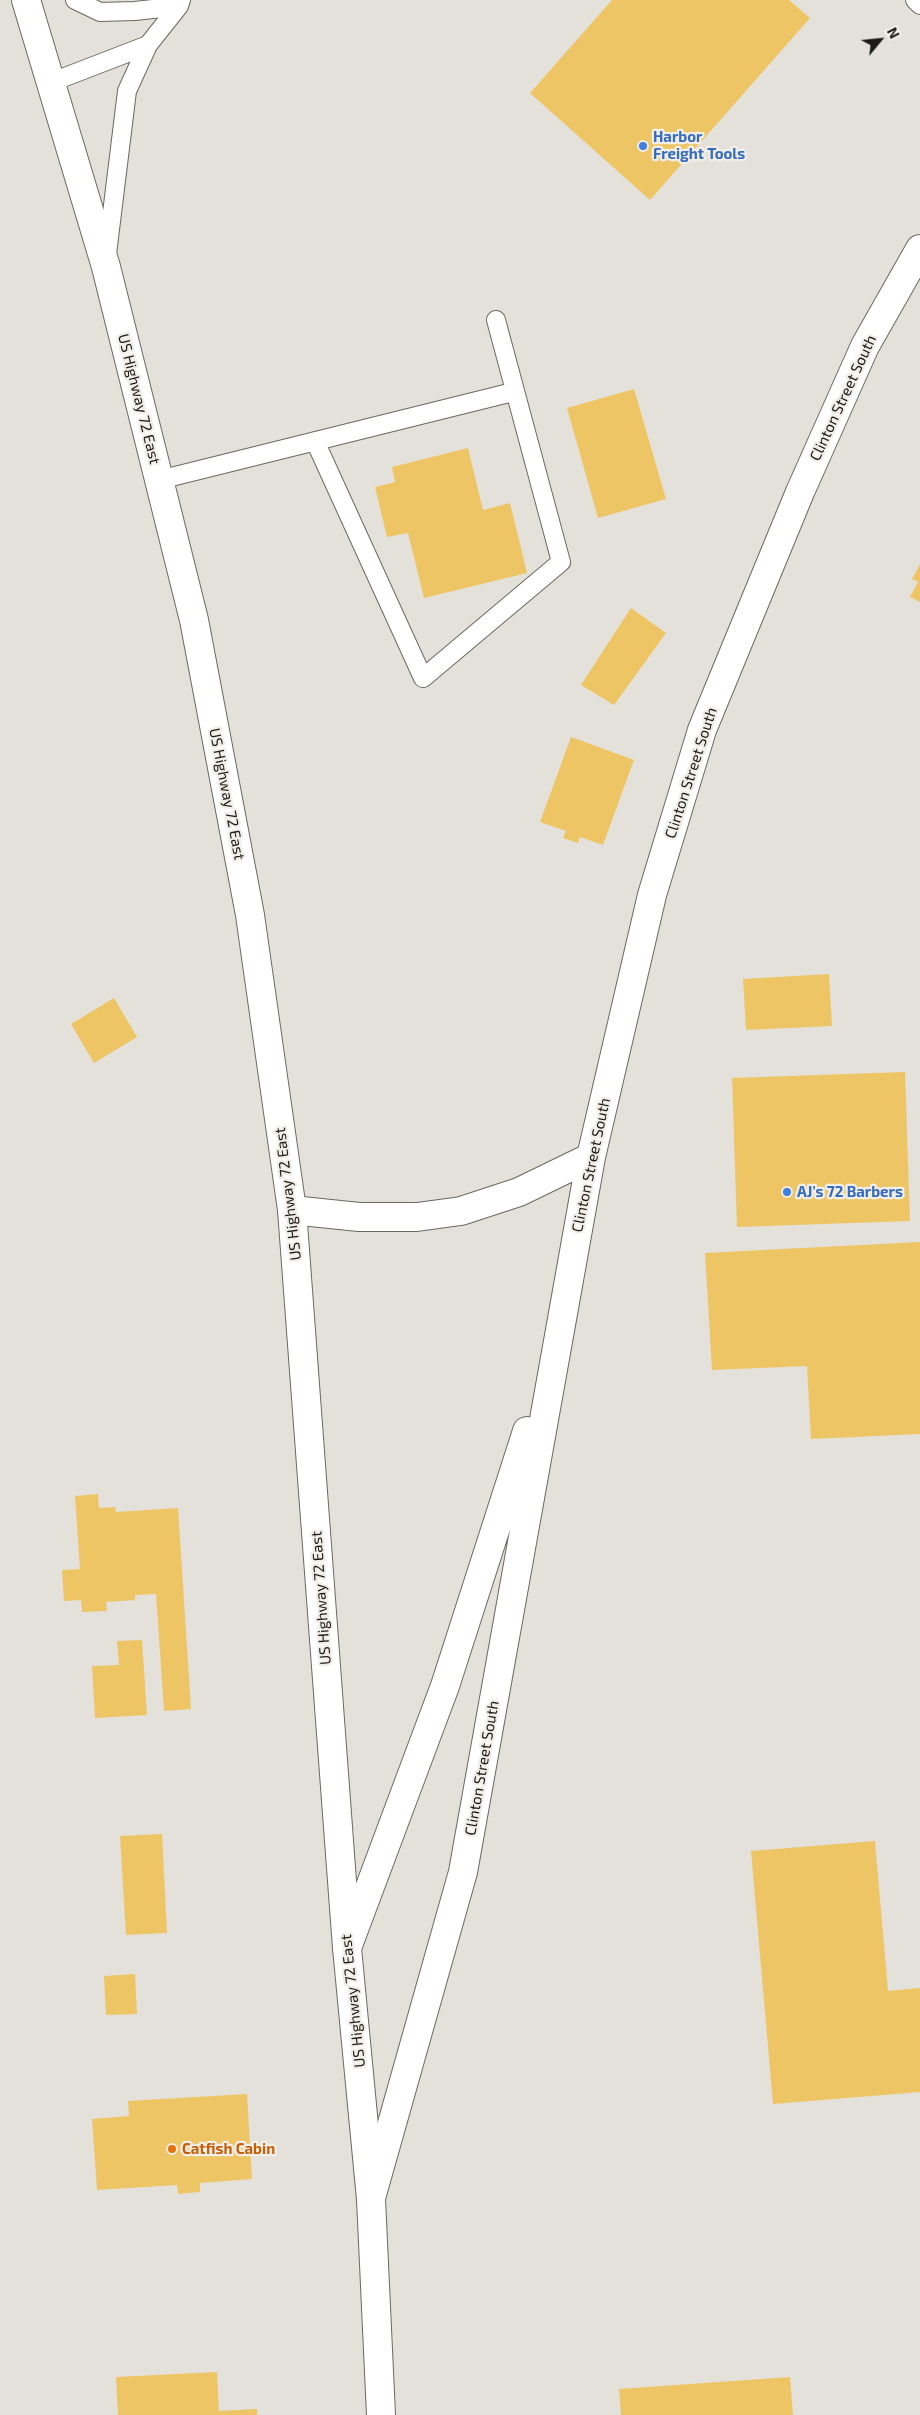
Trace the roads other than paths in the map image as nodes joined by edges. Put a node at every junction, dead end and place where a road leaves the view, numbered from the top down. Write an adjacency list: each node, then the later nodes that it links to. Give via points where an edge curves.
1 (26, 0): 7 (main road, US Highway 72 East)
2 (75, 0): 4 (lane, via 100,12 135,11)
3 (915, 0): 5 (lane)
4 (180, 3): 6 (lane)
5 (920, 5)
6 (148, 45): 7 (lane); 9 (lane, via 126,91)
7 (52, 82): 9 (main road, US Highway 72 East)
8 (920, 249): 14 (main road, Clinton Street South, via 865,346 800,492 702,730 652,895)
9 (106, 267): 13 (main road, US Highway 72 East)
10 (496, 320): 11 (lane)
11 (513, 392): 12 (lane); 12 (lane, via 561,562 423,678)
12 (315, 441): 13 (lane)
13 (159, 480): 15 (main road, US Highway 72 East, via 194,620 250,915)
14 (591, 1156): 15 (main road, via 519,1192 461,1211 417,1217); 16 (main road, Clinton Street South)
15 (292, 1210): 17 (main road, US Highway 72 East)
16 (559, 1329): 17 (main road, Clinton Street South, via 445,1686); 18 (main road, Clinton Street South, via 463,1872)
17 (347, 1948): 18 (main road, US Highway 72 East)
18 (371, 2199): 19 (main road, US Highway 72 East)
19 (381, 2415)

